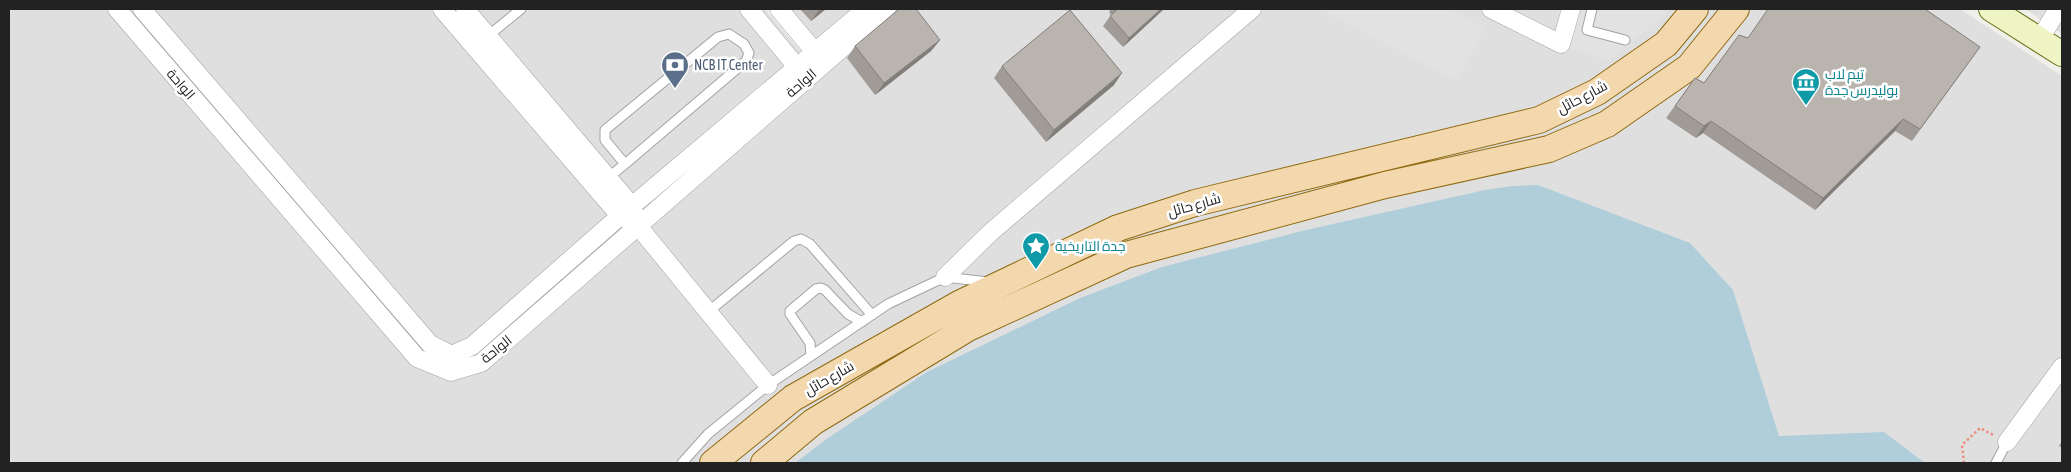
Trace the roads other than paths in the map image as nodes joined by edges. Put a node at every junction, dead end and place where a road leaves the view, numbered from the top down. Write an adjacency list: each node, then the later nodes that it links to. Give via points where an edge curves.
1 (117, 9): 28 (street, الواحة, via 417,358 450,372 481,363)
2 (142, 9): 27 (street, الواحة, via 430,344 452,355 472,346)
3 (442, 9): 27 (street)
4 (465, 9): 19 (street)
5 (520, 9): 18 (lane)
6 (749, 9): 24 (street)
7 (779, 9): 22 (street)
8 (866, 9): 22 (street, الواحة)
9 (887, 9): 24 (street, الواحة)
10 (1252, 9): 29 (street, via 992,232)
11 (1491, 9): 12 (street, via 1561,44)
12 (1571, 9)
13 (1592, 9): 21 (lane, via 1586,30)
14 (1694, 9): 30 (main road, شارع حائل, via 1666,44 1596,92 1539,120 1186,206 1118,228)
15 (1736, 9): 40 (main road, شارع حائل, via 1689,67 1607,124 1549,149 1385,185 1126,255 968,328 813,422)
16 (1991, 9): 20 (main road)
17 (2058, 9): 20 (street)
18 (509, 12): 19 (lane)
19 (488, 36): 26 (street)
20 (2040, 39): 23 (main road)
21 (1625, 40)
22 (815, 52): 24 (street, الواحة)
23 (2062, 54)
24 (804, 70): 27 (street, الواحة); 28 (street, الواحة)
25 (625, 164): 25 (lane, via 746,61 749,53 744,44 729,34 718,37 605,130 605,140); 26 (lane)
26 (608, 178): 27 (street)
27 (626, 211): 28 (street)
28 (638, 226): 31 (street)
29 (945, 277): 30 (lane); 32 (lane)
30 (1001, 284): 39 (main road, شارع حائل, via 958,304 793,398)
31 (708, 312): 32 (lane, via 794,241 801,239 810,244); 36 (street)
32 (872, 315): 33 (lane)
33 (862, 322): 34 (lane); 34 (lane, via 848,314 825,290 816,289 790,311 810,343)
34 (811, 356): 36 (lane)
35 (2062, 367): 37 (street)
36 (768, 385): 38 (lane, via 708,434)
37 (2007, 442): 41 (lane)
38 (682, 463)
39 (713, 463)
40 (764, 463)
41 (1996, 463)

